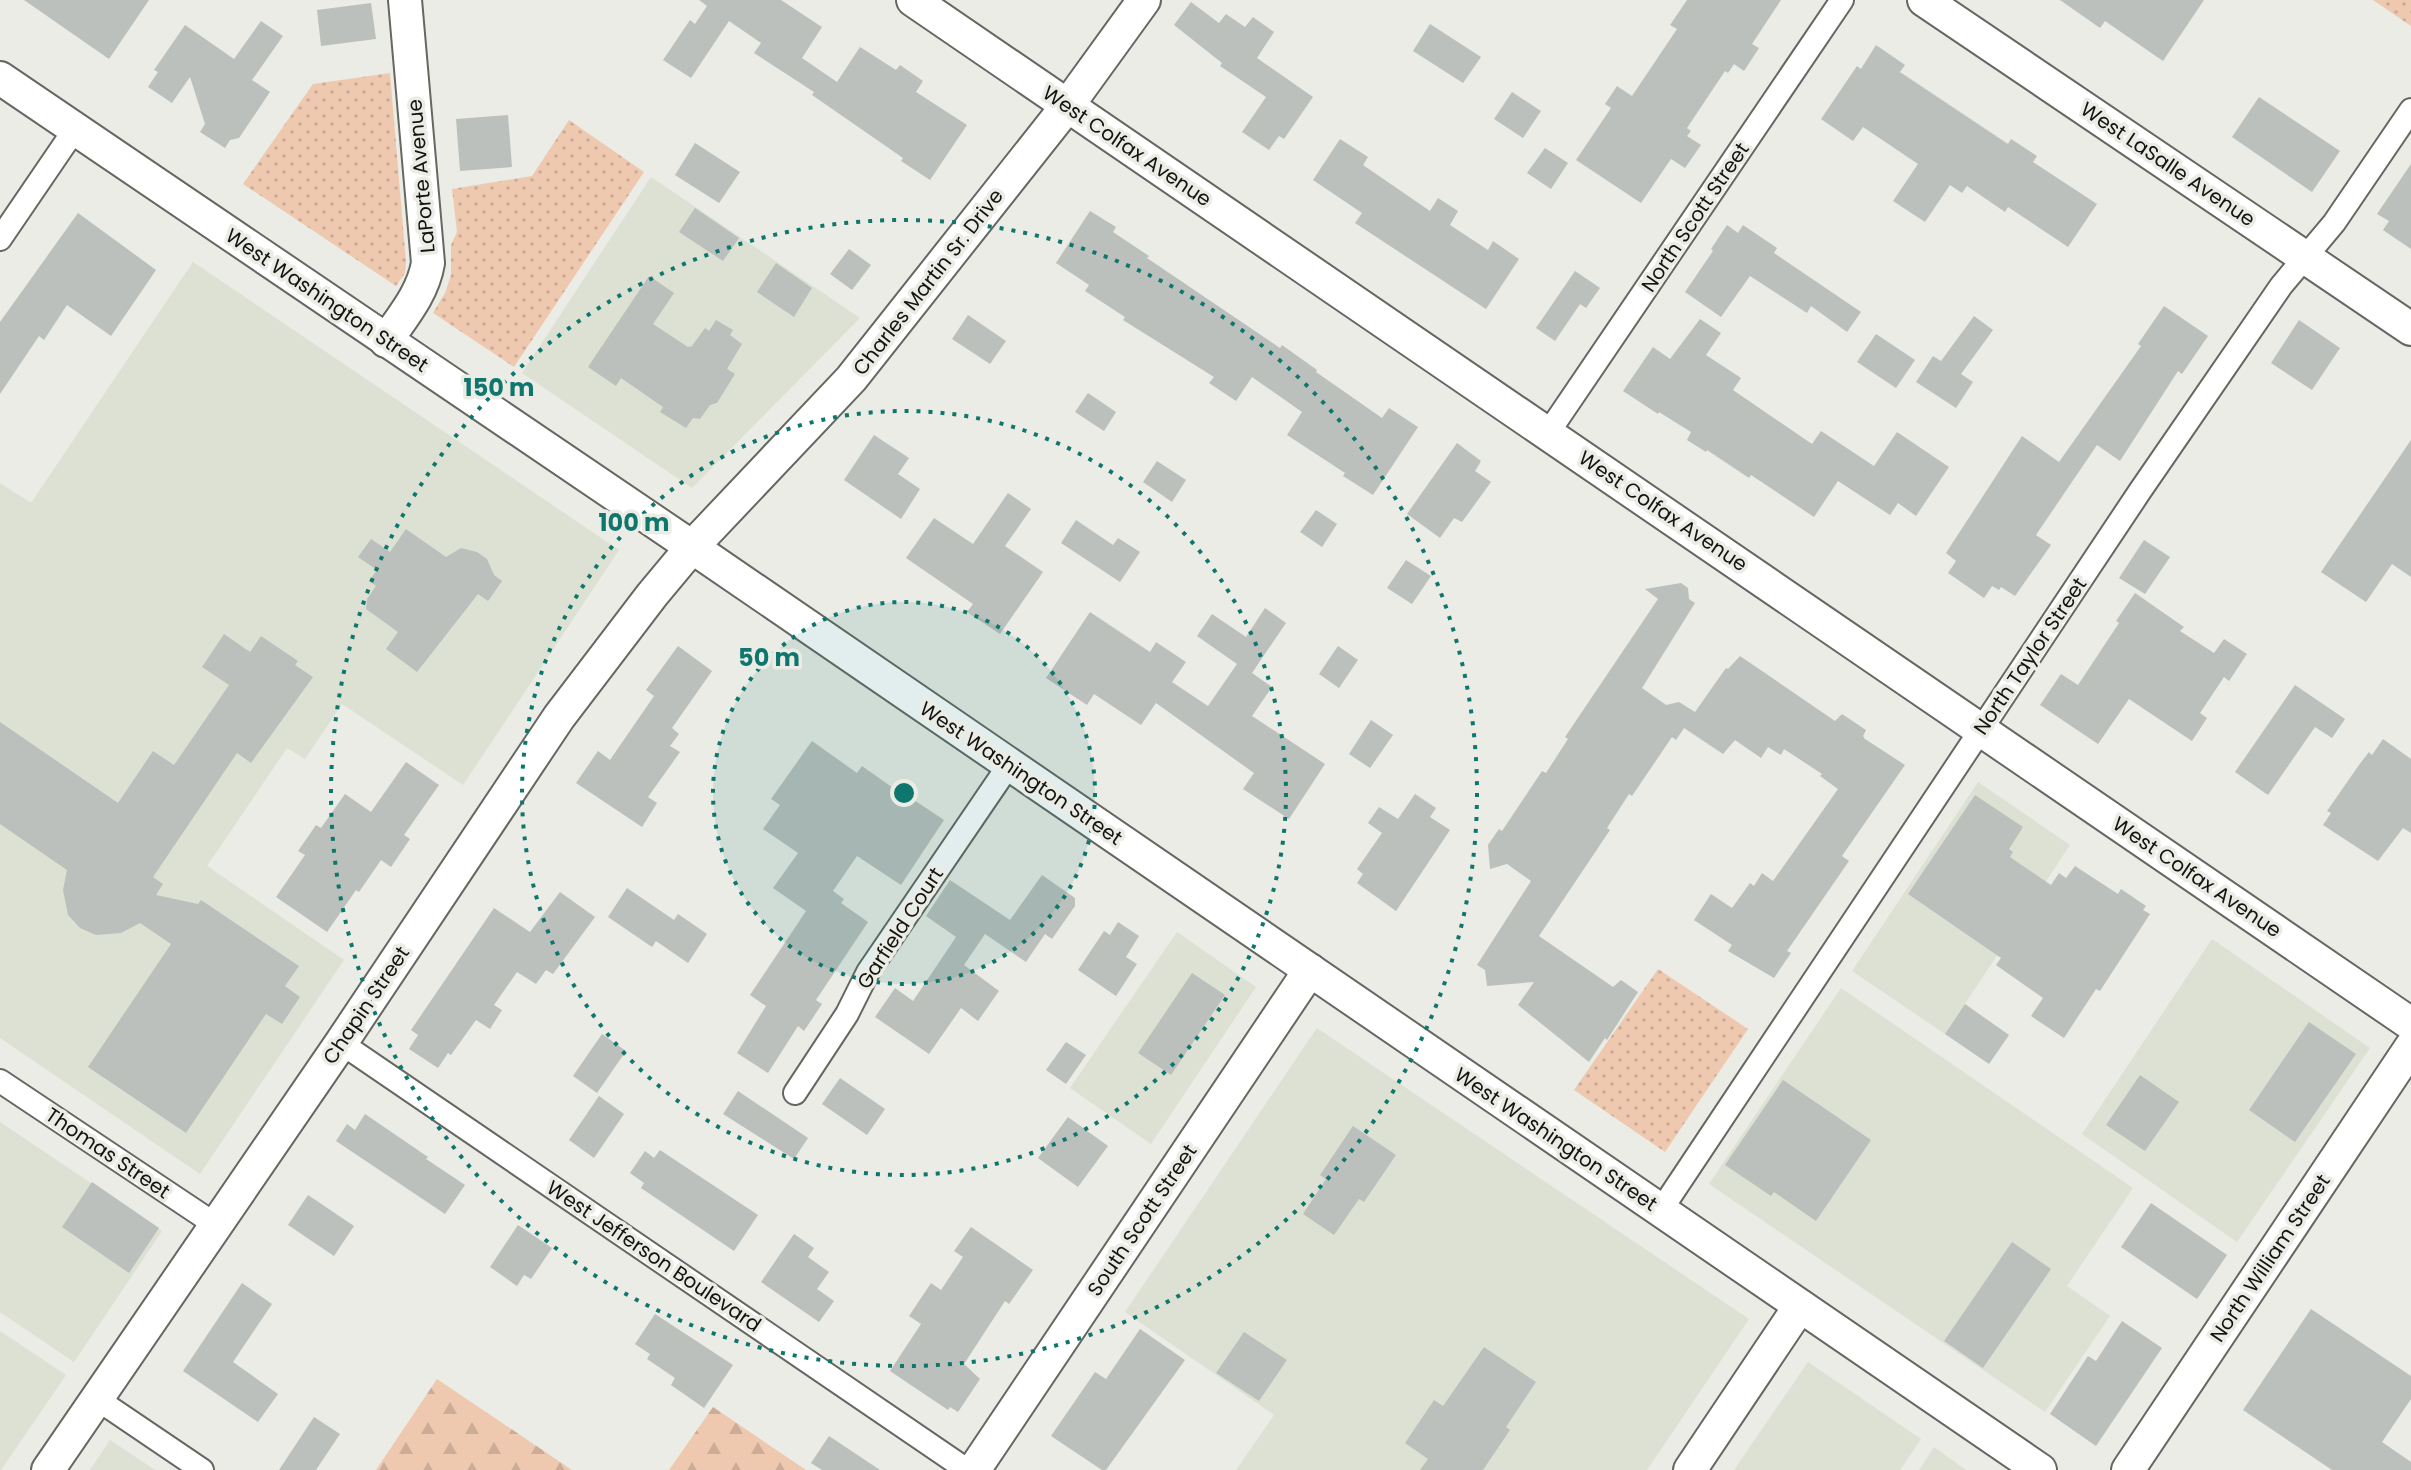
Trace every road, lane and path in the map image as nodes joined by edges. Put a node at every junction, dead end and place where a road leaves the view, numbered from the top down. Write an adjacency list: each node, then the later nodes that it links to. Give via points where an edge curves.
1 (405, 0): 13 (street, LaPorte Avenue, via 428,263 418,293)
2 (913, 0): 7 (street, West Colfax Avenue)
3 (1144, 0): 7 (street, Charles Martin Sr. Drive)
4 (1842, 0): 14 (street, North Scott Street)
5 (1924, 0): 11 (street, West LaSalle Avenue)
6 (0, 78): 9 (street, West Washington Street)
7 (1068, 105): 14 (street, West Colfax Avenue); 15 (street, Charles Martin Sr. Drive, via 851,379)
8 (2411, 110): 11 (street, North Taylor Street)
9 (75, 129): 10 (street); 13 (street, West Washington Street)
10 (0, 239)
11 (2306, 257): 12 (street, West LaSalle Avenue); 16 (street, North Taylor Street, via 2201,401)
12 (2411, 329)
13 (386, 341): 15 (street, West Washington Street)
14 (1548, 433): 16 (street, West Colfax Avenue)
15 (692, 547): 17 (street, West Washington Street); 20 (street, Chapin Street, via 559,717)
16 (1981, 730): 19 (street, West Colfax Avenue); 24 (street, North Taylor Street)
17 (1009, 765): 18 (street, West Washington Street); 23 (street, Garfield Court, via 868,972)
18 (1310, 970): 24 (street, West Washington Street); 31 (street, South Scott Street)
19 (2411, 1024)
20 (341, 1043): 25 (street, Chapin Street); 30 (street, West Jefferson Boulevard)
21 (2411, 1047): 34 (street, North William Street)
22 (0, 1081): 25 (street, Thomas Street)
23 (795, 1093)
24 (1661, 1210): 26 (street, West Washington Street)
25 (216, 1225): 27 (street, Chapin Street)
26 (1800, 1306): 32 (street); 33 (street, West Washington Street)
27 (97, 1399): 28 (street, Chapin Street); 29 (street)
28 (48, 1470)
29 (202, 1470)
30 (967, 1470)
31 (974, 1470)
32 (1690, 1470)
33 (2040, 1470)
34 (2128, 1470)

